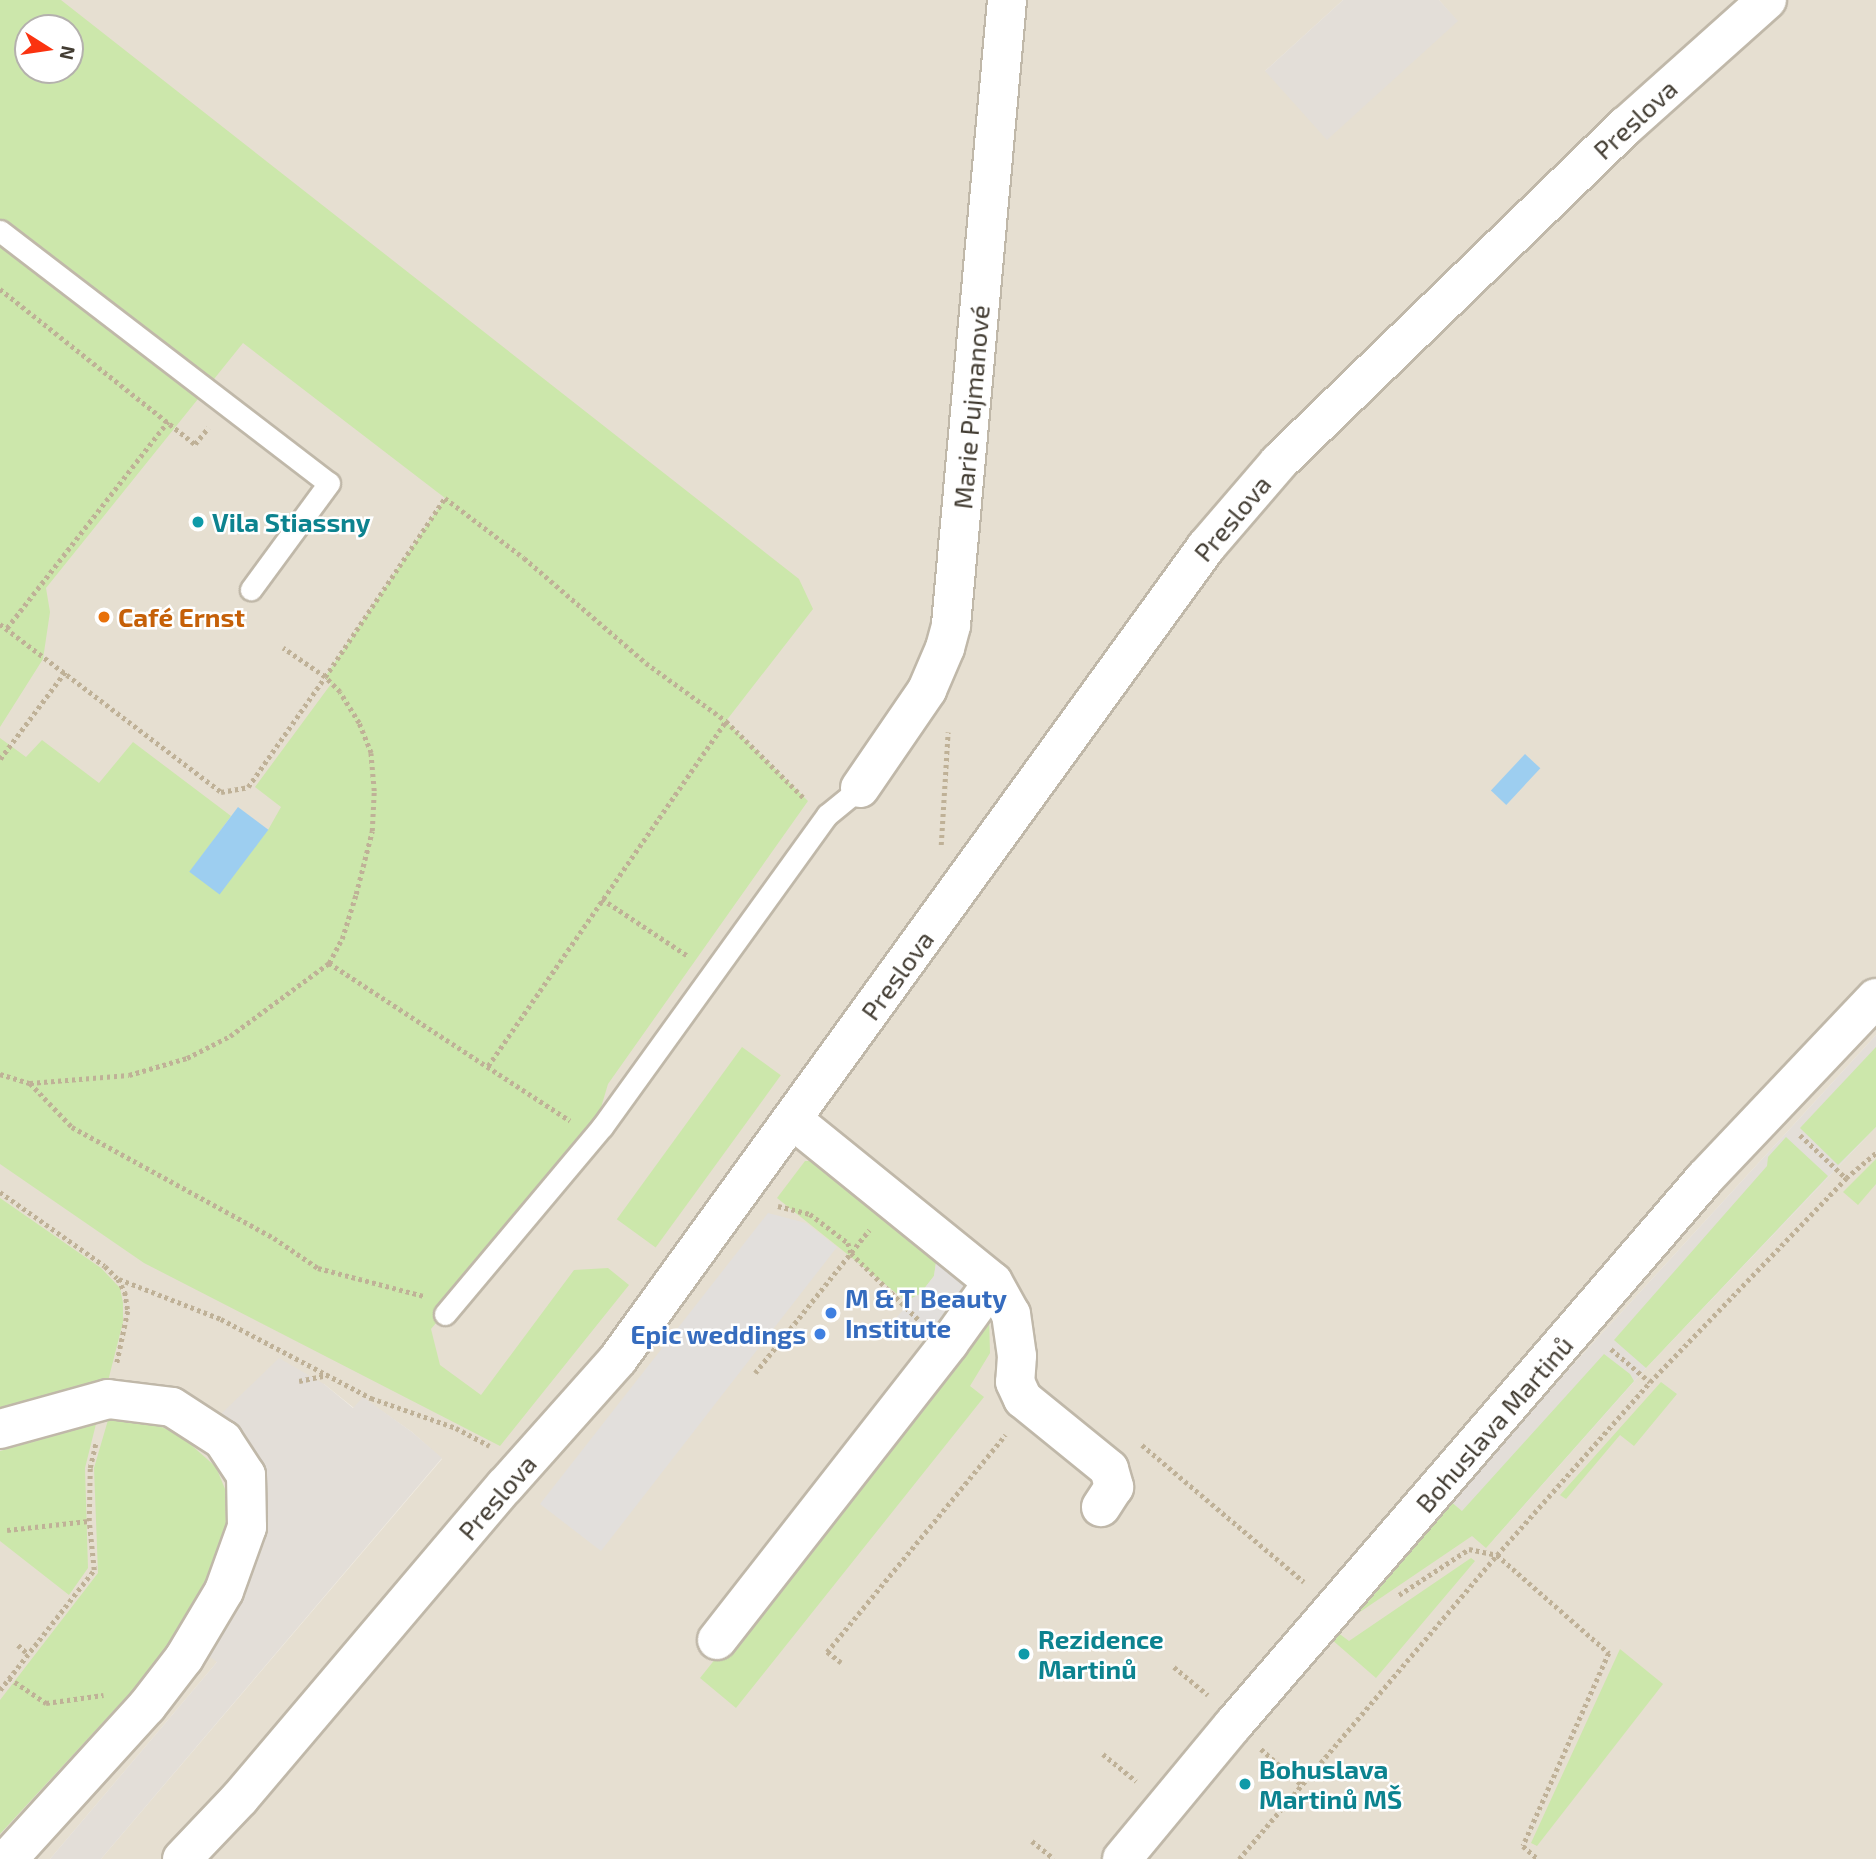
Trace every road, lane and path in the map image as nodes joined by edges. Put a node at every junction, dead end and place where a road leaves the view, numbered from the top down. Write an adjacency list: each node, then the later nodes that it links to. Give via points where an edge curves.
1 (1007, 0): 16 (street, Marie Pujmanové, via 951,625 927,690)
2 (1767, 0): 26 (street, Preslova, via 1626,126 1279,462 1215,536)
3 (0, 231): 5 (lane)
4 (0, 289): 6 (path)
5 (226, 405): 6 (path, via 195,444); 7 (lane, via 330,483)
6 (168, 421): 9 (path)
7 (251, 589)
8 (0, 624): 9 (path)
9 (7, 628): 11 (path)
10 (283, 648): 12 (path)
11 (65, 672): 12 (path, via 221,792 248,787); 15 (path)
12 (325, 677): 13 (path, via 445,498 524,558 646,663); 20 (path, via 359,723 371,753 374,791 372,831 356,894)
13 (726, 721): 17 (path); 19 (path)
14 (948, 731): 18 (path)
15 (0, 759)
16 (860, 788): 17 (lane)
17 (827, 815): 21 (lane)
18 (940, 850)
19 (601, 899): 21 (path); 23 (path)
20 (329, 963): 23 (path); 25 (path, via 230,1036 187,1058 129,1075)
21 (714, 973): 28 (lane)
22 (1876, 998): 60 (street, Bohuslava Martinů, via 1705,1178)
23 (488, 1066): 28 (path)
24 (0, 1074): 25 (path)
25 (30, 1083): 36 (path, via 72,1127 274,1238 318,1268 426,1296)
26 (793, 1120): 35 (street); 66 (street, Preslova, via 618,1359 240,1798)
27 (1796, 1131): 30 (path)
28 (594, 1137): 36 (lane)
29 (1876, 1153): 30 (path)
30 (1846, 1178): 42 (path)
31 (796, 1208): 33 (path, via 848,1242)
32 (871, 1227): 33 (path)
33 (851, 1253): 37 (path, via 905,1308); 39 (path)
34 (118, 1279): 40 (path, via 221,1319)
35 (993, 1282): 37 (street); 47 (street, via 1012,1314 1015,1382 1023,1399 1110,1469 1114,1487)
36 (445, 1314)
37 (949, 1343): 53 (street, via 894,1394 821,1484 751,1576)
38 (1609, 1347): 42 (path)
39 (755, 1373)
40 (327, 1375): 41 (path); 45 (path, via 371,1398 456,1428)
41 (299, 1381)
42 (1650, 1382): 50 (path)
43 (0, 1429): 65 (street, via 108,1399 172,1407 223,1440 246,1475 247,1527 224,1591 184,1658 148,1706)
44 (1006, 1433): 56 (path, via 827,1652)
45 (501, 1452)
46 (1155, 1457): 51 (path)
47 (1101, 1507)
48 (89, 1521): 49 (path)
49 (7, 1530)
50 (1497, 1555): 52 (path, via 1469,1549); 62 (path); 70 (path, via 1609,1653 1523,1846)
51 (1314, 1591)
52 (1392, 1600)
53 (717, 1640)
54 (18, 1645): 55 (path)
55 (28, 1654)
56 (841, 1663)
57 (1174, 1667): 60 (path)
58 (9, 1678): 59 (path, via 46,1703)
59 (114, 1694)
60 (1224, 1712): 62 (path); 68 (street, Bohuslava Martinů)
61 (1103, 1754): 63 (path)
62 (1302, 1785): 69 (path)
63 (1142, 1786)
64 (1032, 1841): 67 (path)
65 (8, 1859)
66 (182, 1859)
67 (1054, 1859)
68 (1122, 1859)
69 (1239, 1859)
70 (1538, 1859)

